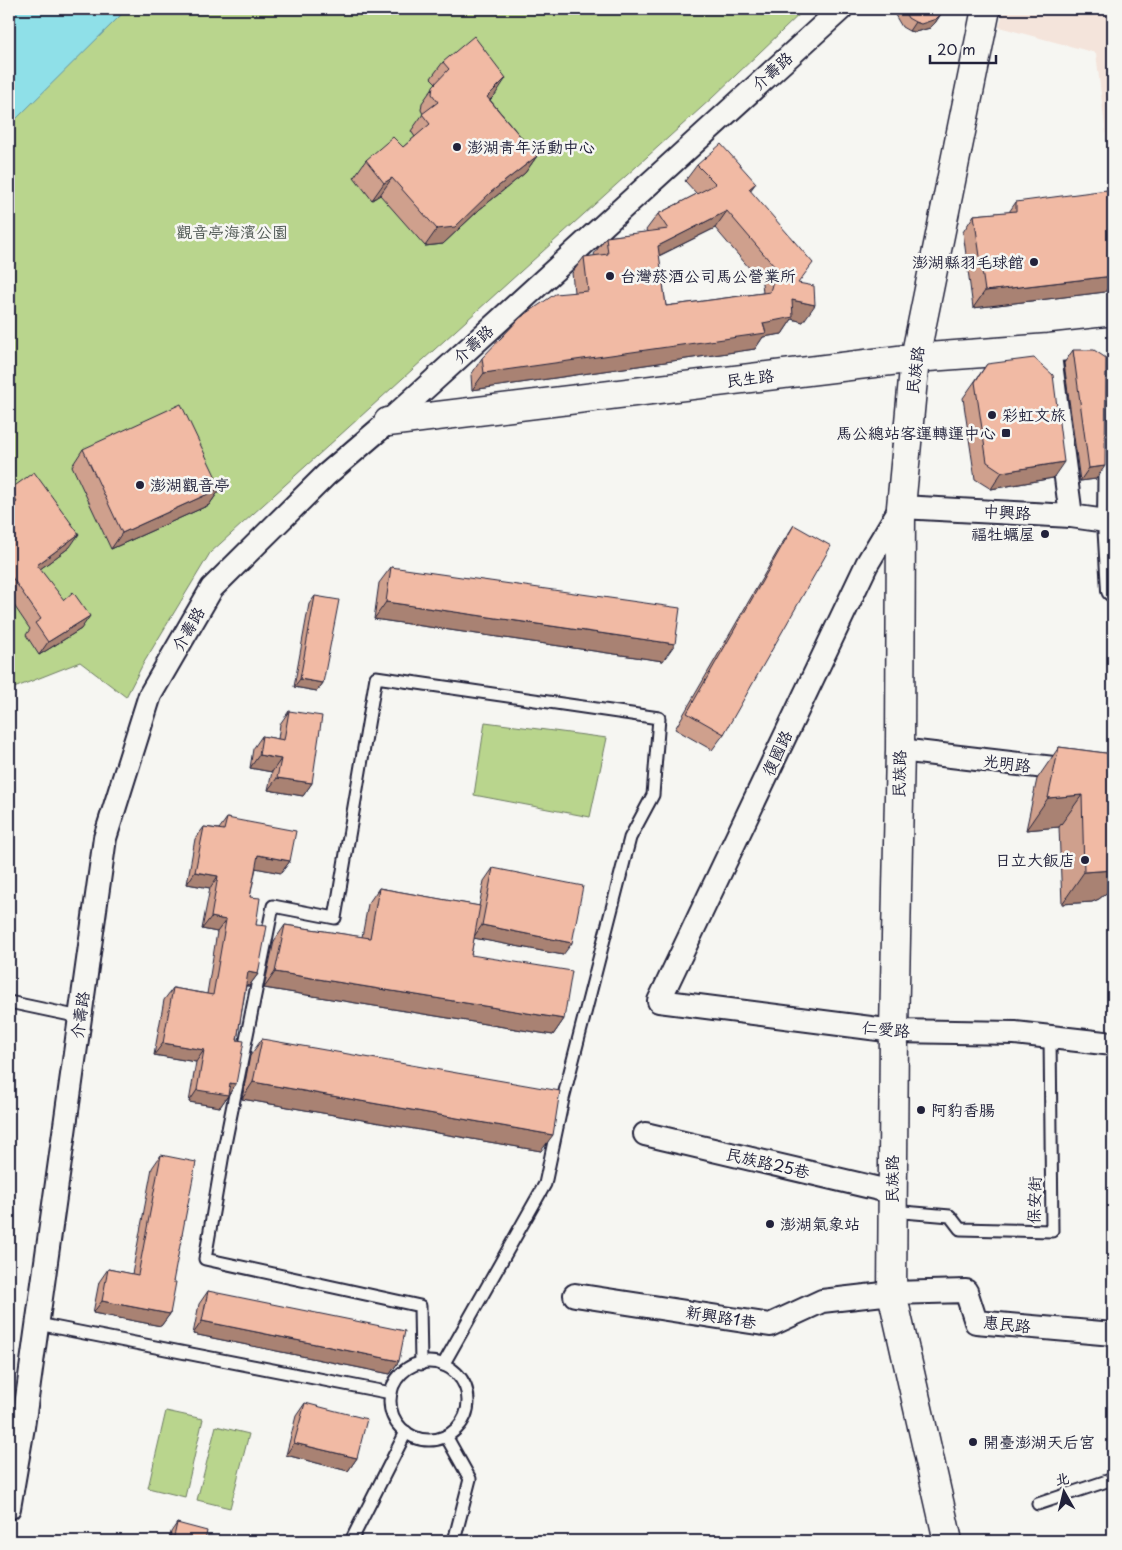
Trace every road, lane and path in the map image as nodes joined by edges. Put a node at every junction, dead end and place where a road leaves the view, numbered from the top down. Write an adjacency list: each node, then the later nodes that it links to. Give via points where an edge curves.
1 (841, 9): 6 (street, 介壽路)
2 (986, 9): 5 (street, 民族路)
3 (1112, 341): 4 (street, 民生路); 7 (street)
4 (1049, 348): 5 (street, 民生路); 9 (street)
5 (915, 358): 6 (street, 民生路); 8 (street, 民族路)
6 (388, 422): 16 (street, 介壽路, via 326,475 212,588 150,695 105,838)
7 (1112, 479): 10 (street)
8 (901, 507): 9 (street, 中興路); 12 (street, 民族路); 14 (street, 復國路, via 867,564)
9 (1071, 516): 10 (street, 中興路)
10 (1111, 522): 11 (street)
11 (1113, 590)
12 (900, 750): 13 (street, 光明路); 17 (street, 民族路)
13 (1113, 775)
14 (659, 1001): 17 (street, 仁愛路)
15 (9, 1002): 16 (lane)
16 (80, 1017): 24 (street, 介壽路)
17 (894, 1031): 18 (street, 仁愛路); 21 (street, 民族路)
18 (1050, 1036): 19 (street, 仁愛路); 21 (lane, 保安街, via 1052,1231 960,1228 950,1216)
19 (1113, 1044)
20 (645, 1134): 21 (street, 民族路25巷)
21 (892, 1202): 22 (street, 民族路)
22 (892, 1293): 23 (street, 新興路1巷, via 822,1301 770,1325); 25 (street, 惠民路, via 966,1290 976,1322); 36 (street, 民族路)
23 (575, 1295)
24 (38, 1324): 28 (lane); 33 (street, 介壽路)
25 (1113, 1334)
26 (421, 1364): 27 (lane); 27 (lane, via 420,1306 205,1259 273,906 335,918 376,677 659,718 653,795 630,838 563,1099 545,1184); 28 (lane, via 402,1374)
27 (443, 1365): 30 (lane, via 463,1381 468,1406 457,1429)
28 (391, 1393): 29 (lane, via 393,1415)
29 (406, 1432): 30 (lane, via 426,1440); 34 (lane)
30 (446, 1436): 35 (lane, via 470,1479)
31 (1113, 1479): 32 (lane)
32 (1038, 1504)
33 (9, 1508)
34 (351, 1541)
35 (454, 1541)
36 (948, 1541)

